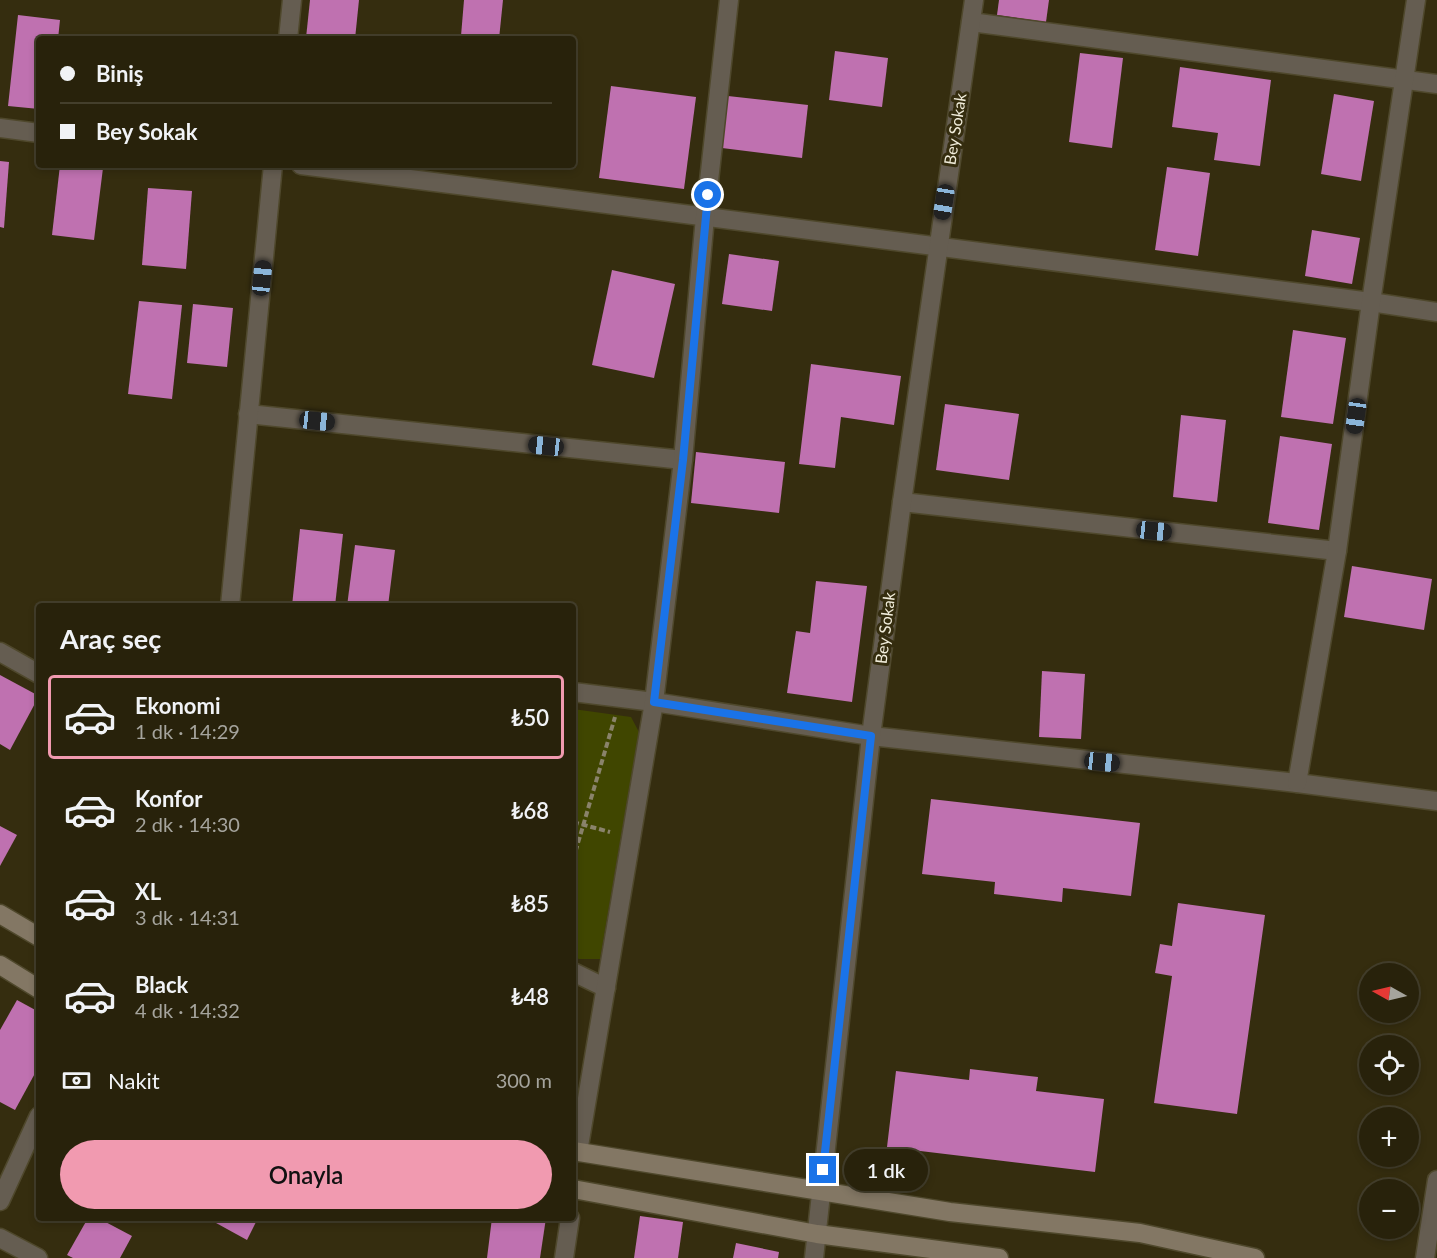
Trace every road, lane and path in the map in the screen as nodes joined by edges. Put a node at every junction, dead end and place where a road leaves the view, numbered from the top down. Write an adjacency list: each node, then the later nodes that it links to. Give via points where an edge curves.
1 (292, 0): 6 (street)
2 (729, 0): 13 (street)
3 (974, 0): 5 (street, Bey Sokak)
4 (1416, 0): 7 (street)
5 (971, 22): 7 (street); 14 (street, Bey Sokak)
6 (288, 36)
7 (1404, 79): 8 (street); 15 (street)
8 (1437, 84)
9 (0, 128): 10 (street)
10 (36, 133)
11 (273, 168): 17 (street)
12 (324, 168): 13 (street)
13 (705, 217): 14 (street); 18 (street)
14 (938, 247): 15 (street); 19 (street, Bey Sokak)
15 (1371, 302): 16 (street); 20 (street)
16 (1437, 312)
17 (248, 414): 18 (street); 21 (street)
18 (683, 460): 26 (street)
19 (902, 502): 20 (street); 27 (street, Bey Sokak)
20 (1337, 551): 28 (street)
21 (230, 603)
22 (0, 652): 23 (street)
23 (36, 672)
24 (576, 692): 25 (street)
25 (621, 699): 26 (street); 31 (path)
26 (654, 702): 27 (street); 32 (street)
27 (871, 736): 28 (street); 44 (street, Bey Sokak)
28 (1297, 783): 29 (street)
29 (1437, 801)
30 (576, 823): 31 (path)
31 (583, 825): 32 (path); 33 (path)
32 (632, 838): 39 (street)
33 (576, 850)
34 (0, 914): 35 (street)
35 (36, 935)
36 (0, 965): 38 (street)
37 (576, 973): 39 (street)
38 (36, 987)
39 (606, 988): 41 (street)
40 (36, 1123): 46 (street)
41 (576, 1146)
42 (576, 1151): 44 (street)
43 (1437, 1180): 55 (street)
44 (820, 1192): 48 (street, Bey Sokak); 54 (street, via 950,1212 1140,1233)
45 (576, 1193): 48 (street)
46 (0, 1201)
47 (570, 1221): 51 (street)
48 (817, 1234): 52 (street, Bey Sokak); 53 (street)
49 (0, 1238): 50 (street)
50 (38, 1258)
51 (564, 1258)
52 (814, 1258)
53 (999, 1258)
54 (1255, 1258)
55 (1425, 1258)

